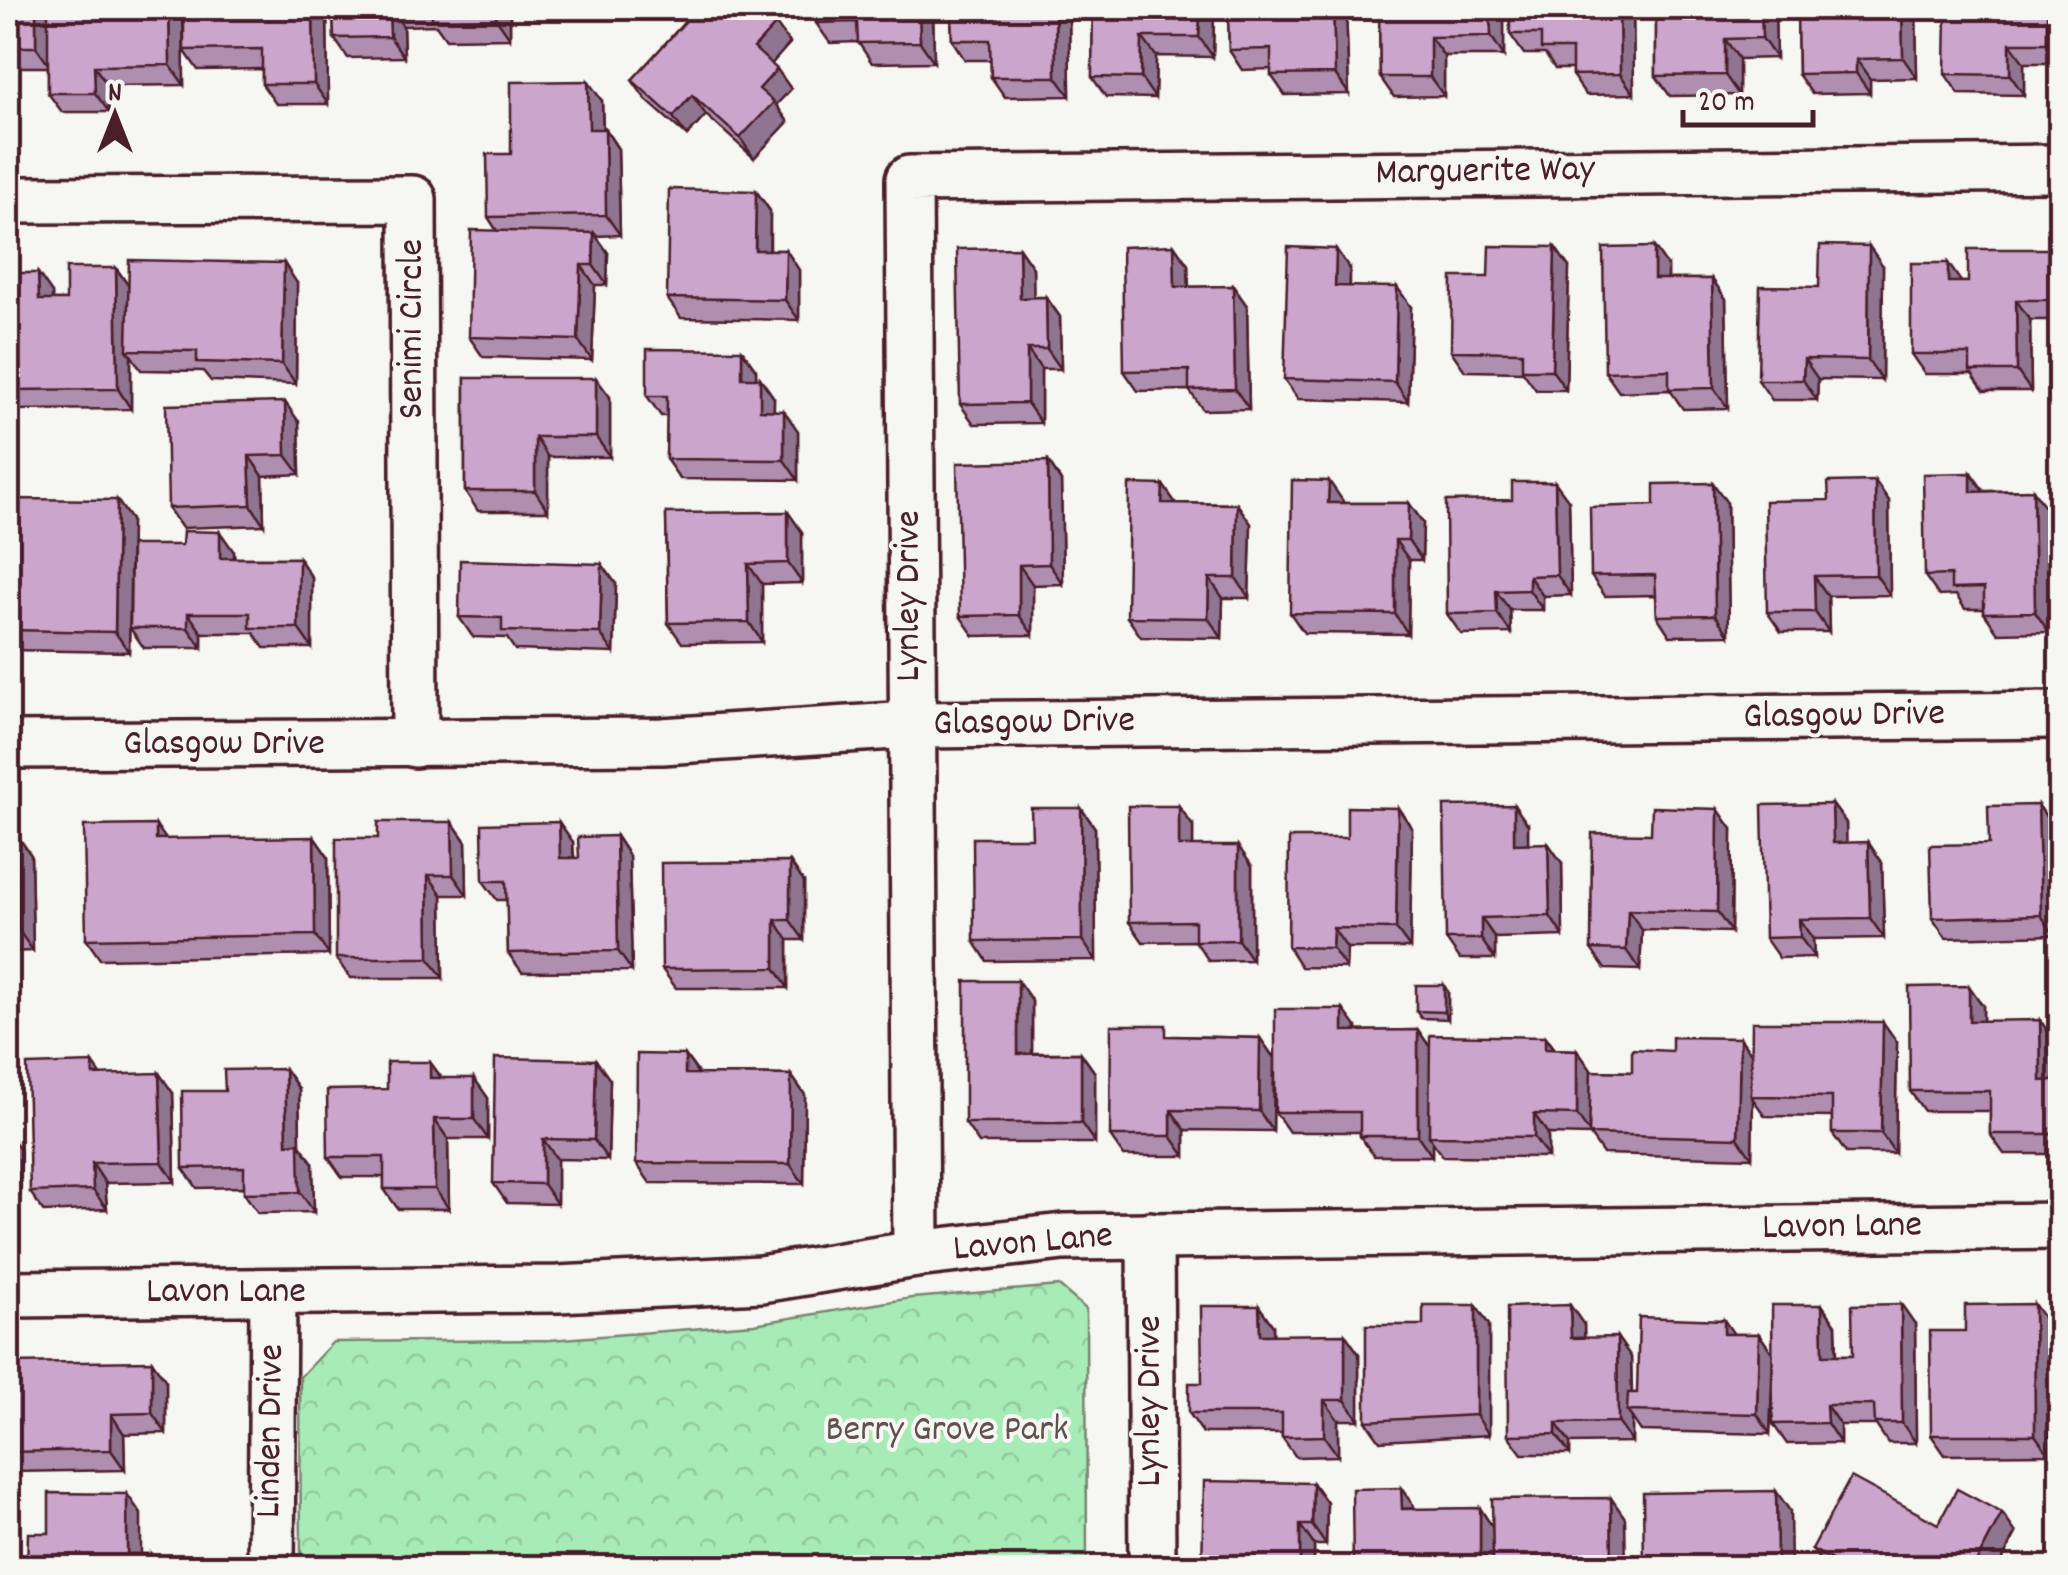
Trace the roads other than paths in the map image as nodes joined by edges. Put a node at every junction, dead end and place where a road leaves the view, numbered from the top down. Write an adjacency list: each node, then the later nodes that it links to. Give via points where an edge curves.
1 (2060, 168): 2 (street, Marguerite Way)
2 (909, 178): 5 (street, Lynley Drive)
3 (8, 200): 6 (street, Senimi Circle, via 412,199)
4 (2060, 714): 5 (street, Glasgow Drive)
5 (910, 725): 6 (street, Glasgow Drive, via 662,740); 10 (street, Lynley Drive)
6 (415, 744): 7 (street, Glasgow Drive)
7 (8, 745)
8 (2060, 1226): 9 (street, Lavon Lane)
9 (1150, 1235): 10 (street, Lavon Lane, via 1063,1237); 14 (street, Lynley Drive)
10 (916, 1254): 12 (street, Lavon Lane, via 761,1279)
11 (8, 1294): 12 (street, Lavon Lane)
12 (273, 1294): 13 (street, Linden Drive)
13 (270, 1568)
14 (1152, 1568)

